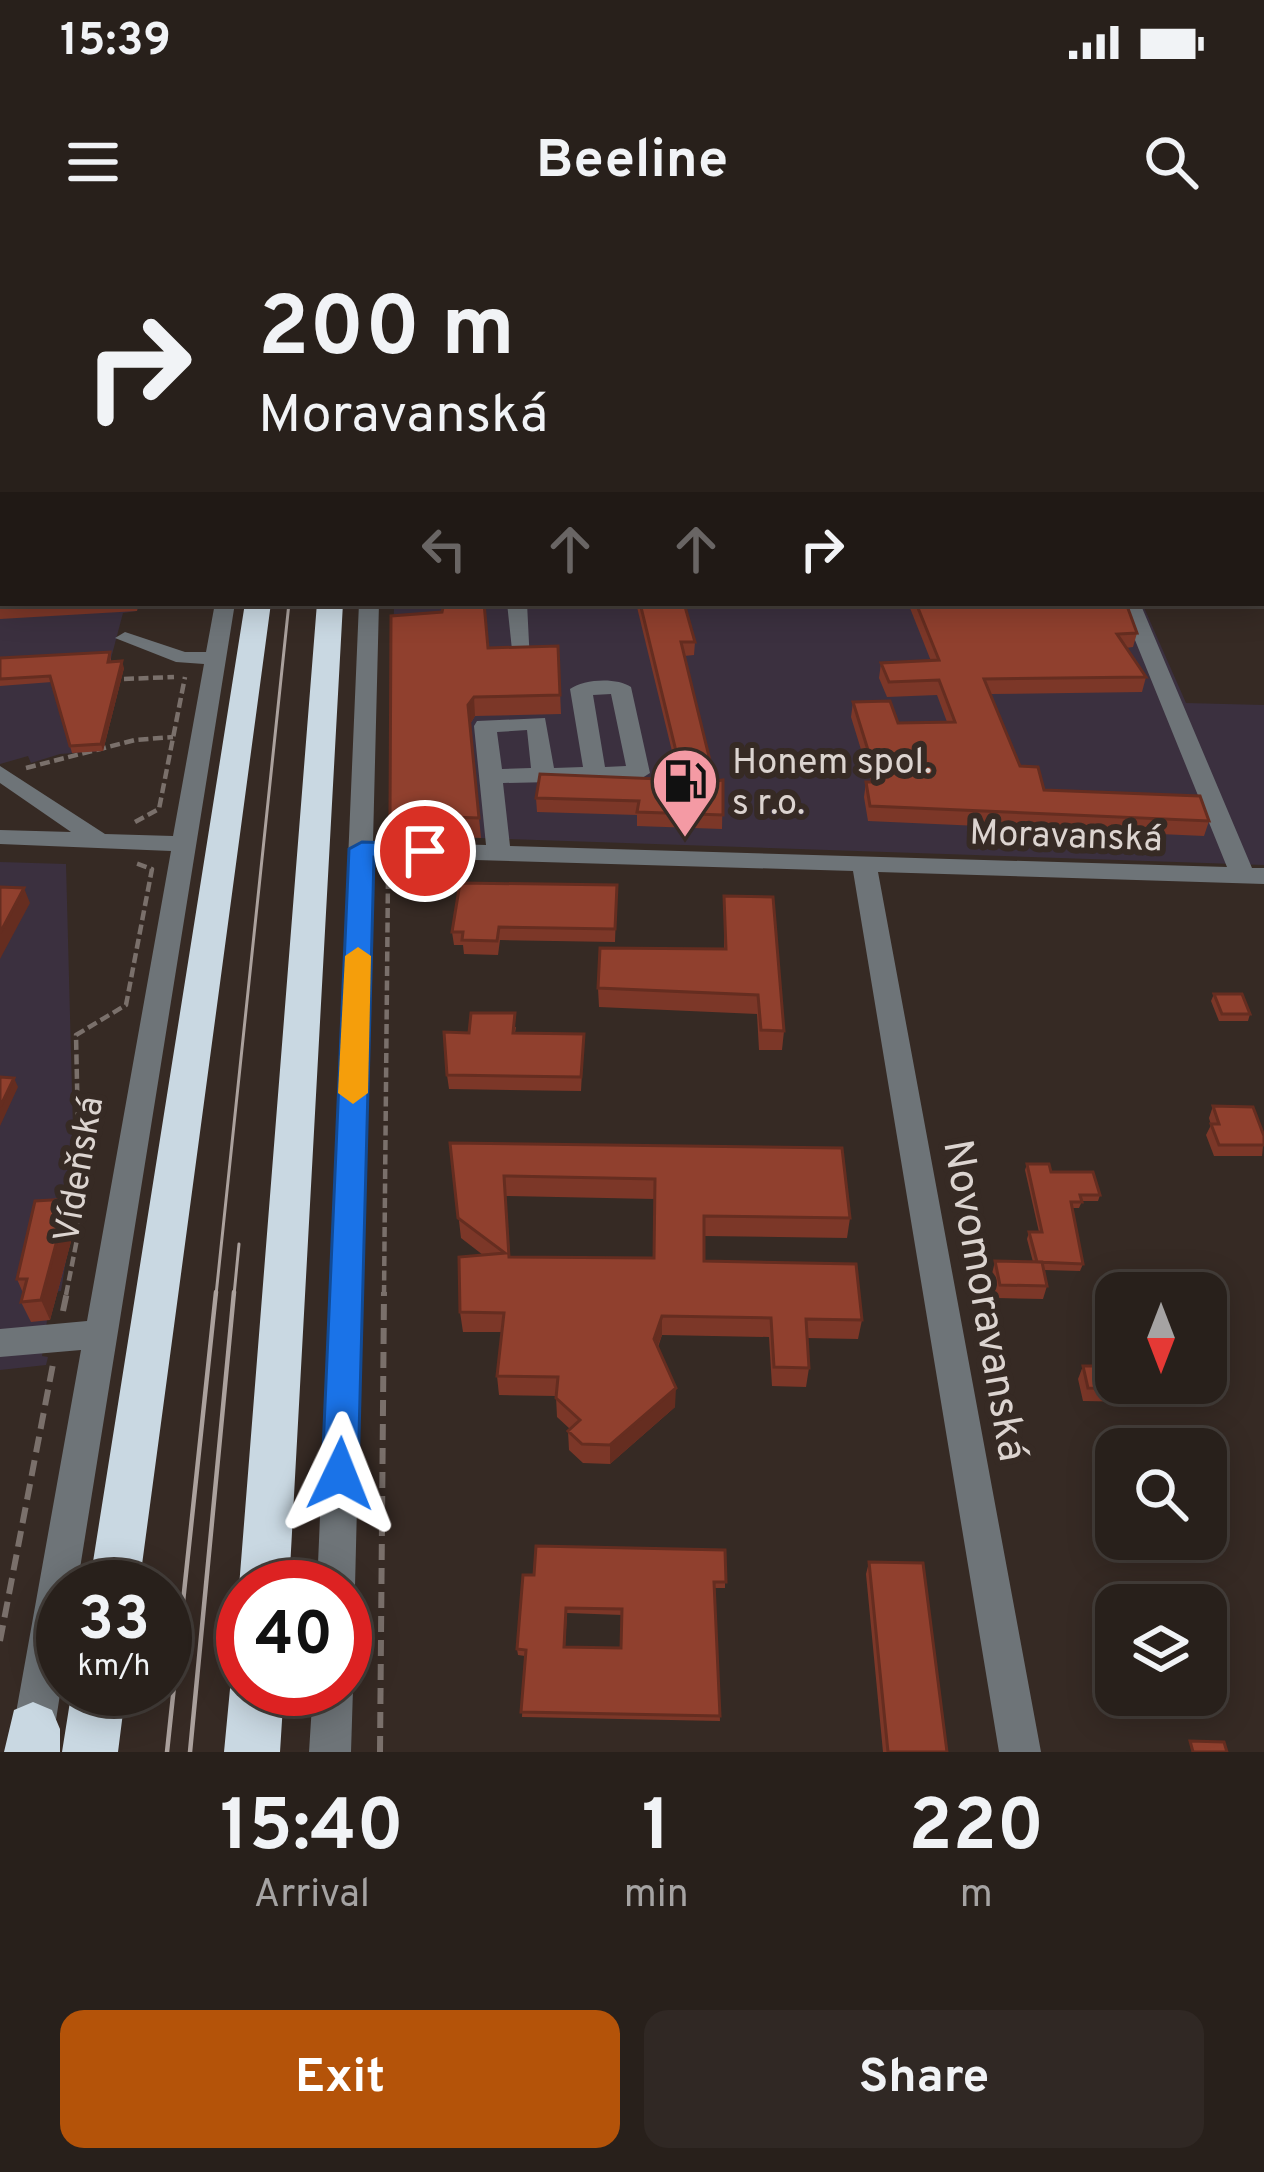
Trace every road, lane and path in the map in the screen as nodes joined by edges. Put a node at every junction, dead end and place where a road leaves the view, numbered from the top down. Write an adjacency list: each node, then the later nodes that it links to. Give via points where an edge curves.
1 (224, 606): 8 (street, Vídeňská)
2 (257, 606): 26 (highway)
3 (331, 606): 27 (highway)
4 (369, 606): 19 (street)
5 (517, 606): 9 (street)
6 (1131, 606): 22 (street)
7 (125, 638): 8 (street, via 183,658)
8 (216, 658): 18 (street, Vídeňská)
9 (523, 659)
10 (124, 679): 11 (path, via 185,676)
11 (173, 737): 12 (path); 17 (path, via 159,809)
12 (2, 774): 17 (street)
13 (595, 774): 14 (street)
14 (544, 775): 15 (street); 15 (street, via 537,723 485,725)
15 (490, 776): 20 (street)
16 (0, 837): 17 (street)
17 (100, 841): 18 (street); 24 (path, via 98,851 152,869 126,1005 76,1035 80,1224)
18 (184, 844): 23 (street, Vídeňská)
19 (375, 850): 20 (street, Moravanská); 28 (street); 37 (path)
20 (499, 854): 21 (street, Moravanská)
21 (864, 864): 22 (street, Moravanská); 38 (street, Novomoravanská)
22 (1253, 875)
23 (100, 1334): 24 (street); 33 (street, Vídeňská)
24 (58, 1338): 25 (street); 29 (path)
25 (0, 1343)
26 (118, 1560)
27 (266, 1560)
28 (337, 1560)
29 (0, 1641)
30 (95, 1716): 34 (highway)
31 (254, 1716): 35 (highway)
32 (331, 1716): 36 (street)
33 (32, 1744)
34 (90, 1752)
35 (252, 1752)
36 (330, 1752)
37 (380, 1752)
38 (1020, 1752)

